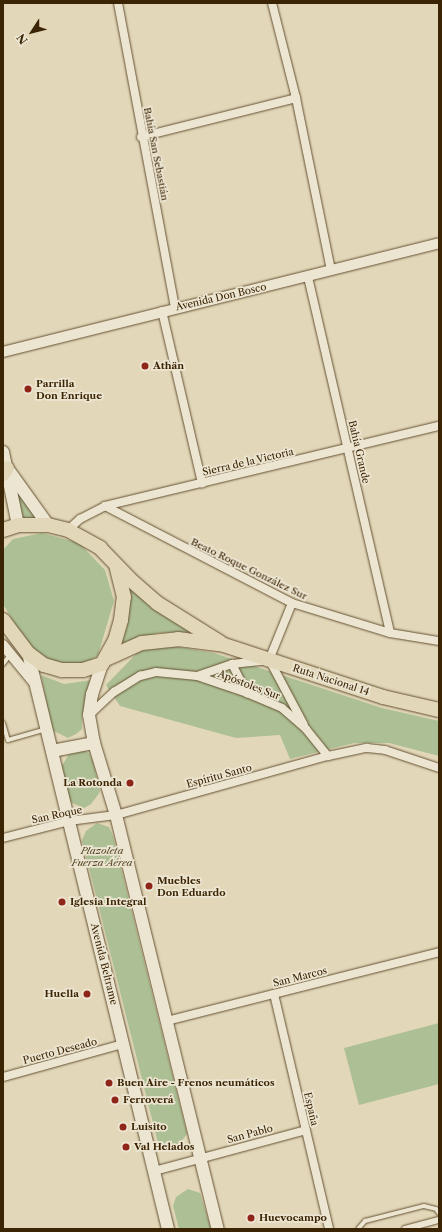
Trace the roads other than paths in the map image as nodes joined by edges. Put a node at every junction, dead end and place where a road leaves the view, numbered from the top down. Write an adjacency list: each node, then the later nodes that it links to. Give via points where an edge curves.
1 (118, 3): 4 (street, Bahía San Sebastián)
2 (272, 3): 3 (street)
3 (296, 98): 4 (street); 6 (street)
4 (141, 137): 8 (street, Bahía San Sebastián)
5 (439, 243): 6 (street, Avenida Don Bosco)
6 (331, 270): 7 (street, Avenida Don Bosco)
7 (308, 277): 8 (street, Avenida Don Bosco); 12 (street, Bahía Grande)
8 (175, 308): 9 (street, Avenida Don Bosco)
9 (162, 311): 10 (street, Avenida Don Bosco); 15 (street)
10 (3, 352)
11 (439, 426): 12 (street, Sierra de la Victoria)
12 (347, 448): 15 (street, Sierra de la Victoria); 24 (street, Bahía Grande)
13 (3, 452): 14 (main road)
14 (5, 471): 17 (main road); 18 (main road)
15 (202, 483): 16 (street, Sierra de la Victoria)
16 (105, 506): 19 (street, Sierra de la Victoria, via 80,519); 22 (street, Beato Roque González Sur)
17 (18, 525): 18 (highway, Ruta Nacional 14); 20 (highway, Ruta Nacional 14)
18 (48, 525): 19 (highway, Ruta Nacional 14)
19 (68, 530): 21 (highway, Ruta Nacional 14, via 100,548)
20 (3, 531)
21 (114, 561): 27 (highway, Ruta Nacional 14, via 157,603); 31 (highway, Ruta Nacional 14, via 122,579 124,596 121,620)
22 (292, 603): 24 (street, Beato Roque González Sur); 30 (street)
23 (3, 620): 29 (highway, Ruta Nacional 14)
24 (390, 632): 25 (street, Beato Roque González Sur)
25 (439, 641)
26 (3, 645): 28 (street)
27 (224, 645): 30 (highway, Ruta Nacional 14); 31 (highway, Ruta Nacional 14, via 171,640 142,643)
28 (11, 653): 32 (lane); 35 (street)
29 (28, 653): 31 (highway, Ruta Nacional 14, via 44,665 62,670 83,670); 35 (main road, Avenida Beltrame)
30 (269, 660): 33 (street); 37 (highway, Ruta Nacional 14, via 383,697); 41 (street)
31 (105, 661): 38 (main road, via 92,694)
32 (3, 664)
33 (232, 664): 34 (street); 36 (street)
34 (198, 676): 36 (street, Apóstoles Sur); 38 (street, Apóstoles Sur, via 156,672 140,676 114,692)
35 (35, 684): 40 (main road, Avenida Beltrame)
36 (247, 693): 41 (street, Apóstoles Sur, via 282,708)
37 (439, 710)
38 (90, 715): 42 (main road)
39 (3, 723): 40 (lane, via 8,740)
40 (46, 729): 43 (main road, Avenida Beltrame)
41 (306, 729): 44 (street, Apóstoles Sur)
42 (94, 743): 43 (main road); 46 (main road)
43 (52, 751): 47 (main road, Avenida Beltrame)
44 (328, 756): 45 (street, via 367,748 385,750); 46 (street, Espíritu Santo)
45 (439, 768)
46 (116, 815): 47 (street, San Roque); 51 (main road)
47 (69, 820): 48 (street, San Roque); 52 (main road, Avenida Beltrame)
48 (3, 838)
49 (439, 952): 50 (street, San Marcos)
50 (274, 994): 51 (street, San Marcos); 54 (street, España)
51 (166, 1020): 55 (main road)
52 (123, 1044): 53 (street, Puerto Deseado); 56 (main road, Avenida Beltrame)
53 (3, 1077)
54 (306, 1130): 55 (street, San Pablo); 61 (street, España)
55 (200, 1158): 56 (street, San Pablo); 60 (main road)
56 (154, 1171): 59 (main road, Avenida Beltrame)
57 (439, 1213): 62 (lane, via 436,1208 424,1206 365,1221)
58 (439, 1220): 63 (street)
59 (168, 1229)
60 (218, 1229)
61 (329, 1229)
62 (358, 1229)
63 (405, 1229)

